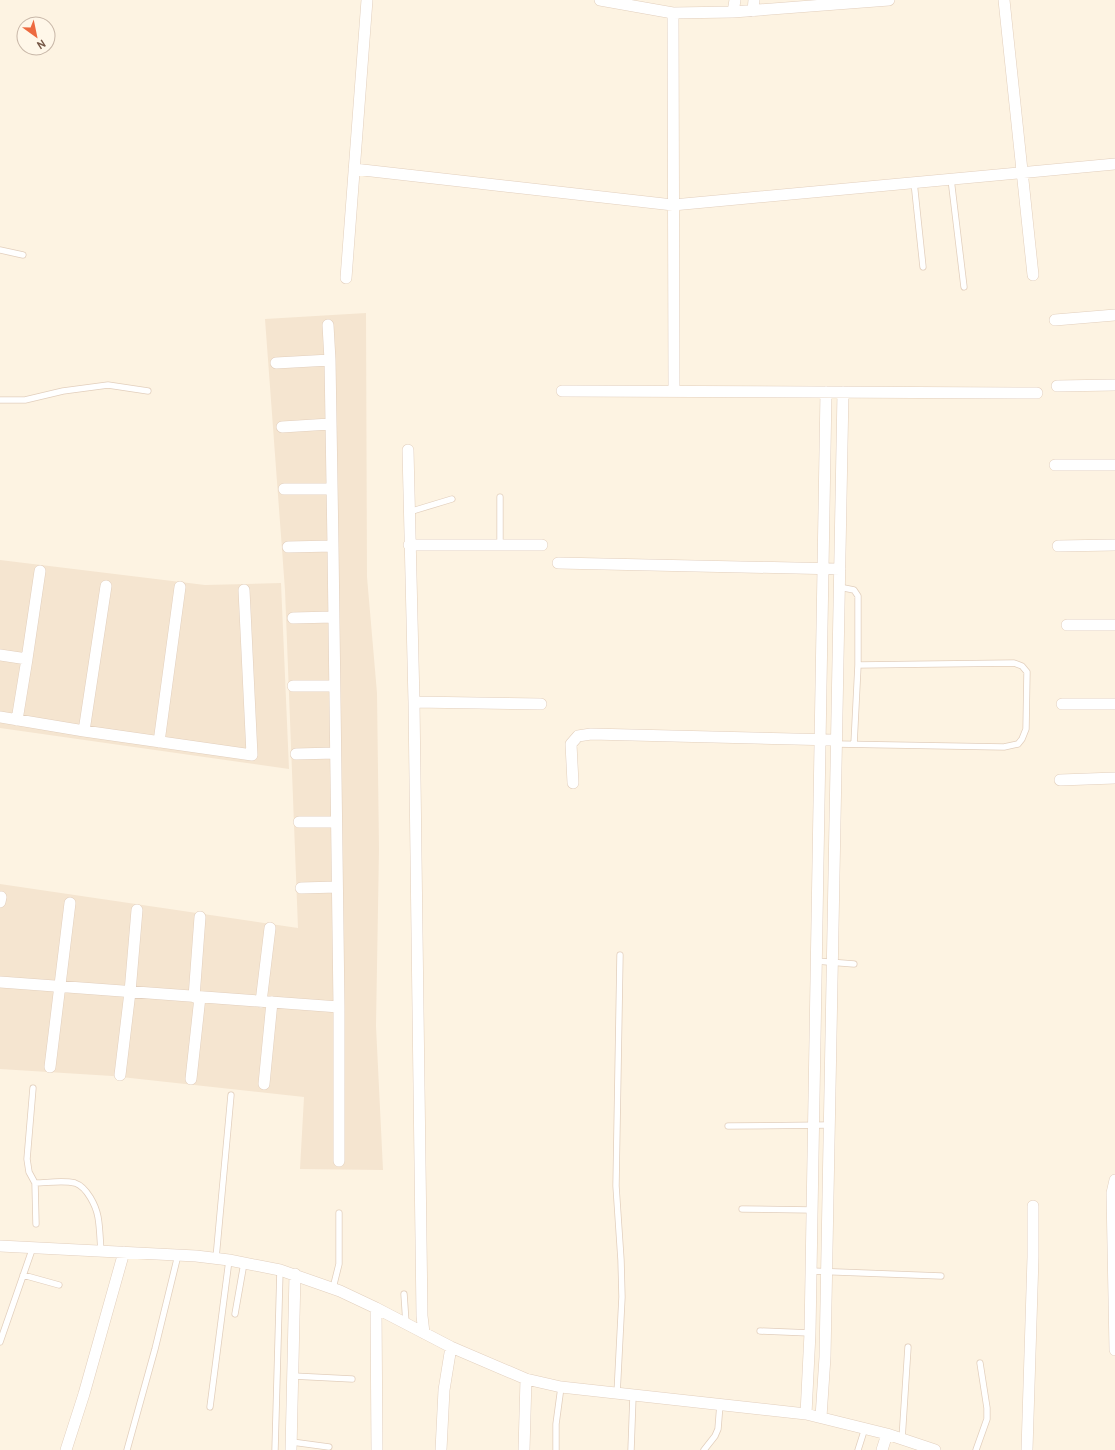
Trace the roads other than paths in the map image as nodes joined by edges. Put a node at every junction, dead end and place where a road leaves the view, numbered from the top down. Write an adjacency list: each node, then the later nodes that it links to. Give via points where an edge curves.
1 (367, 0): 10 (street)
2 (600, 0): 8 (street)
3 (735, 0): 7 (street)
4 (889, 0): 6 (street)
5 (1004, 0): 11 (street)
6 (754, 5): 7 (street)
7 (733, 12): 8 (street)
8 (673, 13): 14 (street)
9 (1115, 164): 11 (street)
10 (354, 170): 14 (street); 19 (street)
11 (1022, 172): 12 (street); 18 (street)
12 (951, 179): 13 (street); 20 (lane)
13 (914, 182): 14 (street); 17 (lane)
14 (673, 205): 30 (street)
15 (0, 250): 16 (lane)
16 (23, 255)
17 (923, 267)
18 (1033, 275)
19 (346, 278)
20 (964, 287)
21 (1115, 315): 22 (street)
22 (1055, 320)
23 (328, 325): 24 (street)
24 (330, 360): 25 (street); 35 (street)
25 (276, 363)
26 (1115, 385): 27 (street)
27 (1057, 386)
28 (148, 391): 34 (lane, via 108,385 63,391 25,400)
29 (562, 391): 30 (street)
30 (674, 391): 31 (street)
31 (826, 392): 32 (street); 53 (street)
32 (843, 392): 33 (street); 54 (street)
33 (1037, 393)
34 (0, 400)
35 (330, 424): 36 (street); 41 (street)
36 (282, 427)
37 (408, 450): 44 (street)
38 (1115, 465): 39 (street)
39 (1055, 466)
40 (284, 489): 41 (street)
41 (332, 489): 49 (street)
42 (500, 497): 46 (lane)
43 (452, 499): 44 (lane)
44 (409, 512): 45 (street)
45 (410, 545): 46 (street); 69 (street)
46 (500, 545): 47 (street)
47 (542, 545)
48 (1115, 545): 50 (street)
49 (333, 546): 51 (street); 60 (street)
50 (1058, 546)
51 (288, 547)
52 (558, 563): 53 (street)
53 (822, 568): 54 (street); 76 (street)
54 (840, 569): 57 (street)
55 (40, 571): 65 (street)
56 (106, 586): 75 (street)
57 (839, 587): 66 (lane, via 854,590 858,596); 78 (street)
58 (180, 588): 77 (street)
59 (244, 590): 77 (street, via 252,755)
60 (333, 617): 61 (street); 68 (street)
61 (293, 618)
62 (1067, 625): 63 (street)
63 (1115, 625)
64 (0, 654): 65 (street)
65 (27, 658): 74 (street)
66 (858, 665): 79 (lane); 79 (lane, via 1014,663 1022,666 1027,672 1026,729 1018,744 1004,747)
67 (293, 686): 68 (street)
68 (334, 686): 80 (street)
69 (414, 702): 70 (street); 145 (street)
70 (541, 704)
71 (1062, 704): 72 (street)
72 (1115, 704)
73 (0, 717): 74 (street)
74 (17, 720): 75 (street)
75 (84, 731): 77 (street)
76 (819, 739): 78 (street); 84 (street, via 591,734 578,736 571,744); 87 (street)
77 (159, 742)
78 (836, 742): 79 (lane); 88 (street)
79 (854, 744)
80 (335, 753): 81 (street); 86 (street)
81 (296, 754)
82 (1115, 778): 83 (street)
83 (1060, 780)
84 (573, 782)
85 (299, 822): 86 (street)
86 (336, 822): 89 (street)
87 (817, 878): 88 (street); 96 (street)
88 (833, 878): 97 (street)
89 (337, 887): 90 (street); 104 (street)
90 (301, 888)
91 (70, 903): 100 (street)
92 (137, 910): 101 (street)
93 (200, 917): 102 (street)
94 (270, 928): 103 (street)
95 (620, 955): 158 (lane, via 616,1186 622,1297)
96 (815, 961): 97 (lane); 105 (street)
97 (832, 962): 98 (lane); 106 (street)
98 (854, 964)
99 (0, 982): 100 (street)
100 (60, 987): 101 (street); 107 (street)
101 (130, 992): 102 (street); 108 (street)
102 (197, 997): 103 (street); 109 (street)
103 (267, 1002): 104 (street); 110 (street)
104 (339, 1007): 116 (street)
105 (815, 1008): 106 (street); 115 (street)
106 (832, 1009): 113 (street)
107 (50, 1067)
108 (120, 1075)
109 (191, 1079)
110 (264, 1084)
111 (33, 1088): 118 (lane, via 27,1159 29,1172)
112 (231, 1095): 129 (lane)
113 (829, 1125): 115 (lane); 134 (street)
114 (728, 1126): 115 (lane)
115 (813, 1126): 121 (street)
116 (339, 1161)
117 (1115, 1180): 150 (street, via 1112,1193)
118 (35, 1183): 123 (lane); 126 (lane, via 68,1182 84,1188 98,1216)
119 (1033, 1206): 182 (street)
120 (742, 1209): 121 (lane)
121 (812, 1210): 133 (street)
122 (339, 1213): 139 (lane, via 339,1264)
123 (36, 1224)
124 (0, 1246): 125 (street)
125 (32, 1248): 126 (street); 135 (lane)
126 (101, 1251): 127 (street)
127 (124, 1252): 128 (street); 169 (street)
128 (178, 1255): 129 (street); 170 (lane)
129 (216, 1258): 130 (street)
130 (229, 1260): 131 (street); 161 (lane)
131 (244, 1263): 132 (street); 142 (lane)
132 (280, 1270): 136 (street); 171 (lane)
133 (811, 1271): 134 (lane); 146 (street)
134 (827, 1272): 137 (lane); 152 (street)
135 (23, 1274): 138 (lane); 147 (lane)
136 (296, 1274): 139 (street); 154 (street)
137 (940, 1276)
138 (59, 1285)
139 (333, 1288): 141 (street)
140 (404, 1294): 143 (lane)
141 (376, 1308): 143 (street); 172 (street)
142 (236, 1314)
143 (406, 1324): 145 (street)
144 (760, 1331): 146 (lane)
145 (424, 1333): 148 (street)
146 (810, 1334): 153 (street)
147 (0, 1342)
148 (451, 1347): 155 (street); 173 (street, via 444,1390)
149 (908, 1347): 166 (lane)
150 (1115, 1350)
151 (980, 1363): 181 (lane, via 987,1419)
152 (825, 1365): 153 (street); 163 (street)
153 (810, 1366): 162 (street)
154 (293, 1376): 156 (lane); 167 (street)
155 (526, 1379): 157 (street); 174 (street)
156 (352, 1380)
157 (561, 1387): 158 (street); 175 (lane, via 556,1424)
158 (617, 1394): 159 (street)
159 (633, 1396): 160 (street); 176 (lane)
160 (720, 1404): 162 (street); 177 (lane, via 718,1429)
161 (210, 1407)
162 (806, 1414): 163 (street)
163 (821, 1417): 164 (street)
164 (865, 1428): 165 (street); 178 (lane)
165 (887, 1434): 166 (street); 179 (street)
166 (902, 1439): 180 (street)
167 (292, 1446): 168 (lane)
168 (329, 1447)
169 (66, 1450)
170 (127, 1450)
171 (275, 1450)
172 (377, 1450)
173 (441, 1450)
174 (524, 1450)
175 (556, 1450)
176 (631, 1450)
177 (704, 1450)
178 (858, 1450)
179 (882, 1450)
180 (935, 1450)
181 (976, 1450)
182 (1027, 1450)

